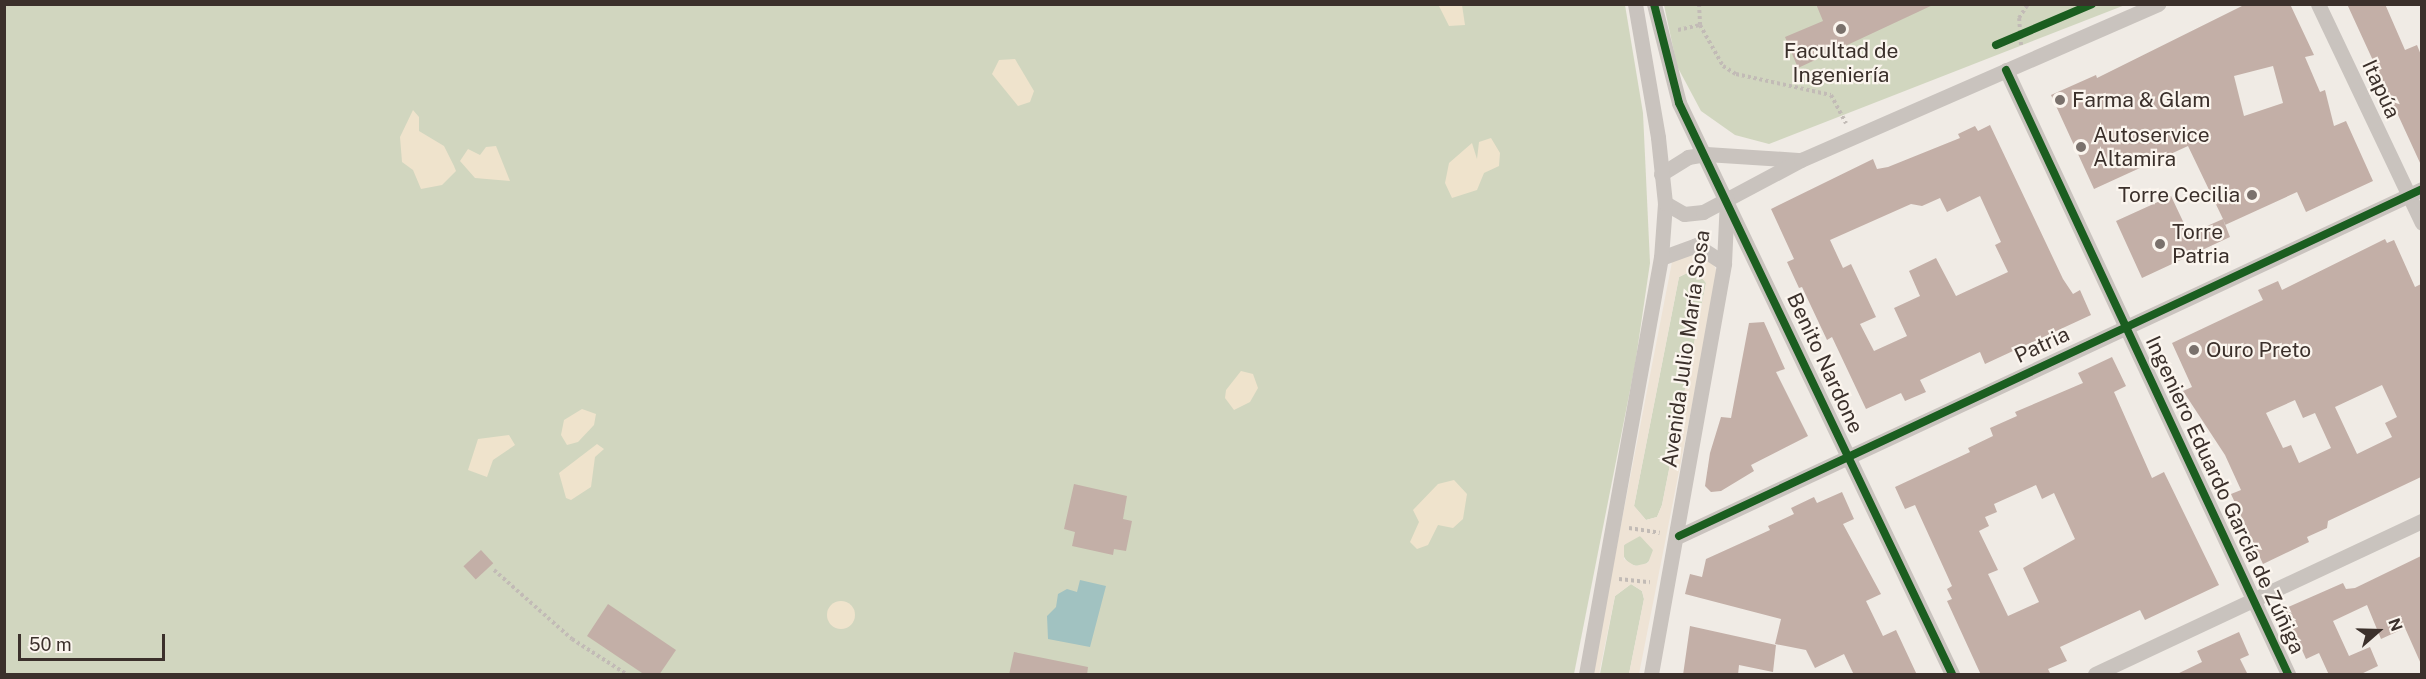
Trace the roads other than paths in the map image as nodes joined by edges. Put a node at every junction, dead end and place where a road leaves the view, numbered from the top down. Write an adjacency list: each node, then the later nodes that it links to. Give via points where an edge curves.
1 (1635, 4): 8 (street, Avenida Julio María Sosa)
2 (1654, 4): 6 (street, Avenida Julio María Sosa, via 1679,103)
3 (2158, 4): 5 (street)
4 (2318, 4): 9 (street, Itapúa)
5 (2012, 67): 7 (street); 15 (street, Ingeniero Eduardo García de Zúñiga)
6 (1706, 154): 7 (street); 8 (street, via 1688,157); 10 (street, Avenida Julio María Sosa)
7 (1801, 160): 10 (street)
8 (1661, 174): 11 (street, Avenida Julio María Sosa)
9 (2414, 192): 12 (street, Itapúa); 15 (street, Patria)
10 (1727, 196): 11 (street, via 1692,215); 14 (street, Avenida Julio María Sosa); 16 (street, Benito Nardone)
11 (1665, 203): 13 (street, Avenida Julio María Sosa)
12 (2421, 223)
13 (1661, 258): 14 (street, via 1696,245); 20 (street, Avenida Julio María Sosa)
14 (1724, 263): 18 (street, Avenida Julio María Sosa)
15 (2127, 325): 16 (street, Patria); 19 (street, Ingeniero Eduardo García de Zúñiga)
16 (1848, 456): 18 (street, Patria); 22 (street, Benito Nardone)
17 (2421, 521): 19 (street)
18 (1679, 536): 21 (street, Avenida Julio María Sosa)
19 (2254, 600): 23 (street); 24 (street, Ingeniero Eduardo García de Zúñiga)
20 (1586, 675)
21 (1651, 675)
22 (1952, 675)
23 (2095, 675)
24 (2289, 675)

